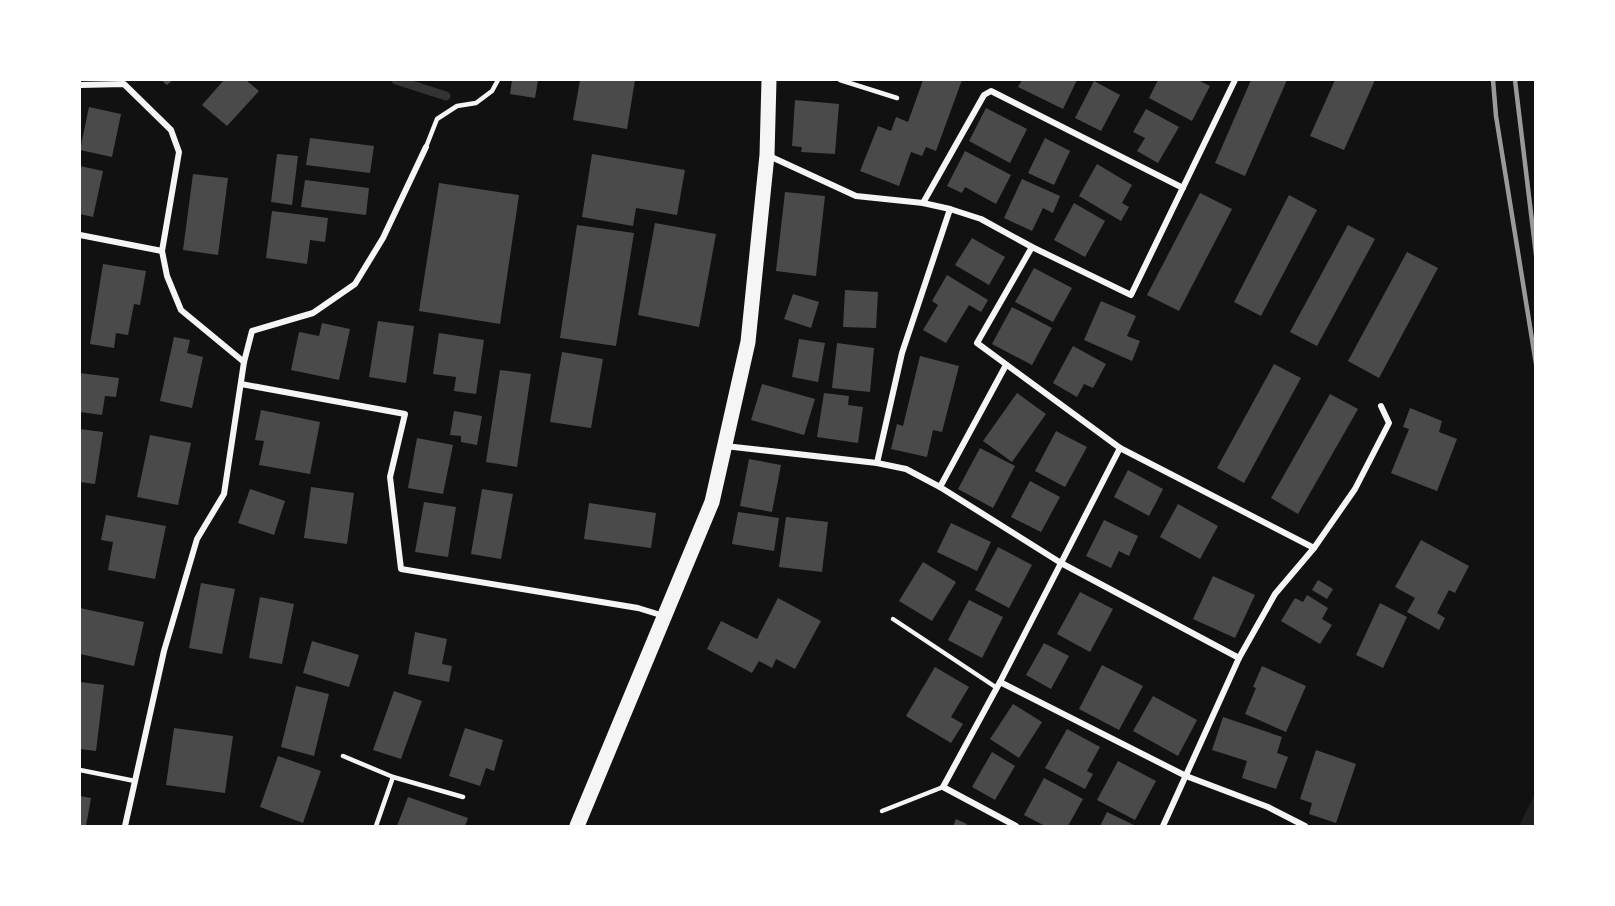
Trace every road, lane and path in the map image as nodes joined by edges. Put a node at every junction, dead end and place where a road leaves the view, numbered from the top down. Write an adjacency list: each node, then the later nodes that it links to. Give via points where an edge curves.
1 (498, 80): 7 (lane, via 492,91 476,103 457,106 437,119)
2 (769, 80): 8 (main road)
3 (840, 80): 6 (lane)
4 (1235, 80): 9 (street)
5 (80, 85): 14 (street, via 124,84 171,130 179,152)
6 (897, 98)
7 (426, 147): 15 (street, via 383,238 355,284 313,313 252,331)
8 (767, 155): 10 (street, via 856,195); 19 (main road, via 748,342)
9 (1183, 188): 10 (street, via 991,91 984,95); 13 (street, via 1131,295)
10 (923, 203): 11 (street)
11 (950, 209): 13 (street, via 981,219); 21 (street, via 902,353)
12 (80, 235): 14 (street)
13 (1032, 247): 16 (street, via 977,343)
14 (162, 252): 15 (street, via 181,310)
15 (244, 362): 17 (street)
16 (1006, 364): 20 (street); 22 (street)
17 (241, 384): 25 (street, via 405,414 390,477 401,568 638,608); 33 (street, via 224,494 198,539 164,651)
18 (1382, 406): 23 (street, via 1389,423 1355,489)
19 (724, 446): 21 (street); 25 (main road, via 712,502)
20 (1120, 448): 23 (street); 24 (street)
21 (877, 463): 22 (street, via 906,469)
22 (940, 488): 24 (street)
23 (1314, 548): 27 (street, via 1275,594)
24 (1061, 563): 27 (street); 28 (street)
25 (665, 616): 39 (main road)
26 (892, 619): 28 (lane)
27 (1239, 658): 31 (street)
28 (999, 685): 31 (street); 34 (street)
29 (343, 756): 32 (lane)
30 (80, 770): 33 (lane)
31 (1186, 776): 41 (street); 42 (street, via 1268,807)
32 (393, 777): 35 (lane); 38 (lane)
33 (135, 781): 37 (street)
34 (943, 787): 36 (lane); 40 (street)
35 (463, 797)
36 (882, 811)
37 (125, 826)
38 (376, 826)
39 (577, 826)
40 (1016, 826)
41 (1163, 826)
42 (1305, 826)

